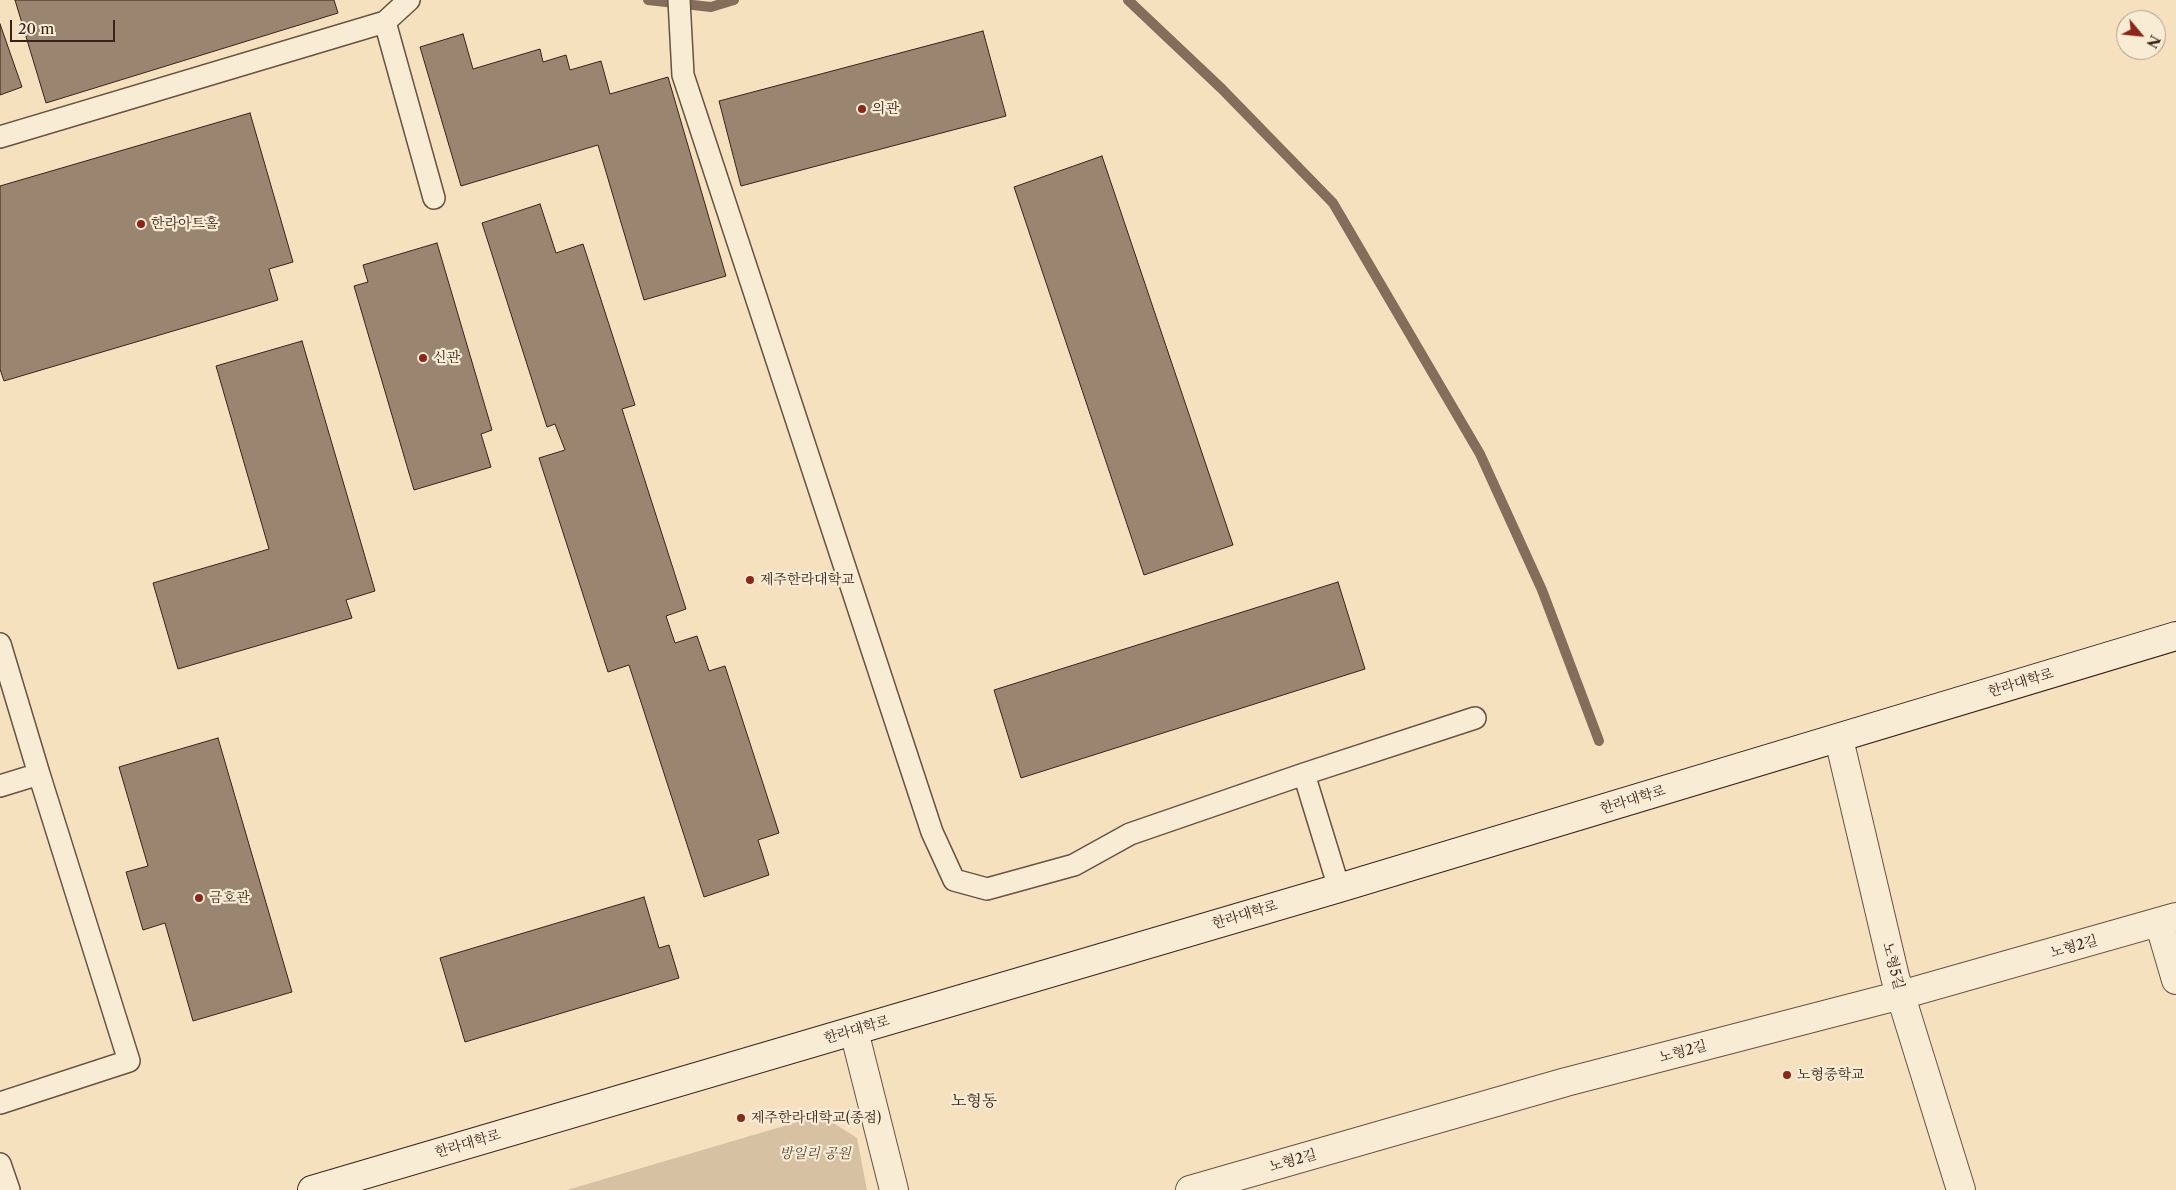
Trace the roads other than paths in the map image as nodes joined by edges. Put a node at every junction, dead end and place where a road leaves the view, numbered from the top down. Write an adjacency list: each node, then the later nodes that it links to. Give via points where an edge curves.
1 (679, 0): 10 (lane, via 682,75 932,832 954,880 987,889 1074,865 1130,834)
2 (398, 10): 3 (lane); 4 (lane)
3 (0, 137)
4 (434, 198)
5 (2176, 636): 8 (main road, 한라대학로)
6 (0, 644): 9 (lane)
7 (1474, 718): 10 (lane)
8 (1839, 739): 12 (main road, 한라대학로); 15 (main road, 노형5길)
9 (38, 774): 11 (lane); 17 (lane, via 129,1061)
10 (1304, 774): 12 (lane)
11 (0, 786)
12 (1339, 888): 16 (main road, 한라대학로)
13 (2168, 920): 14 (main road); 15 (main road, 노형2길)
14 (2176, 980)
15 (1901, 995): 22 (main road, 노형2길, via 1566,1082); 23 (main road, 노형5길)
16 (854, 1031): 20 (main road, 한라대학로); 21 (main road)
17 (0, 1103)
18 (0, 1164): 19 (lane)
19 (9, 1190)
20 (312, 1190)
21 (894, 1190)
22 (1190, 1190)
23 (1961, 1190)

